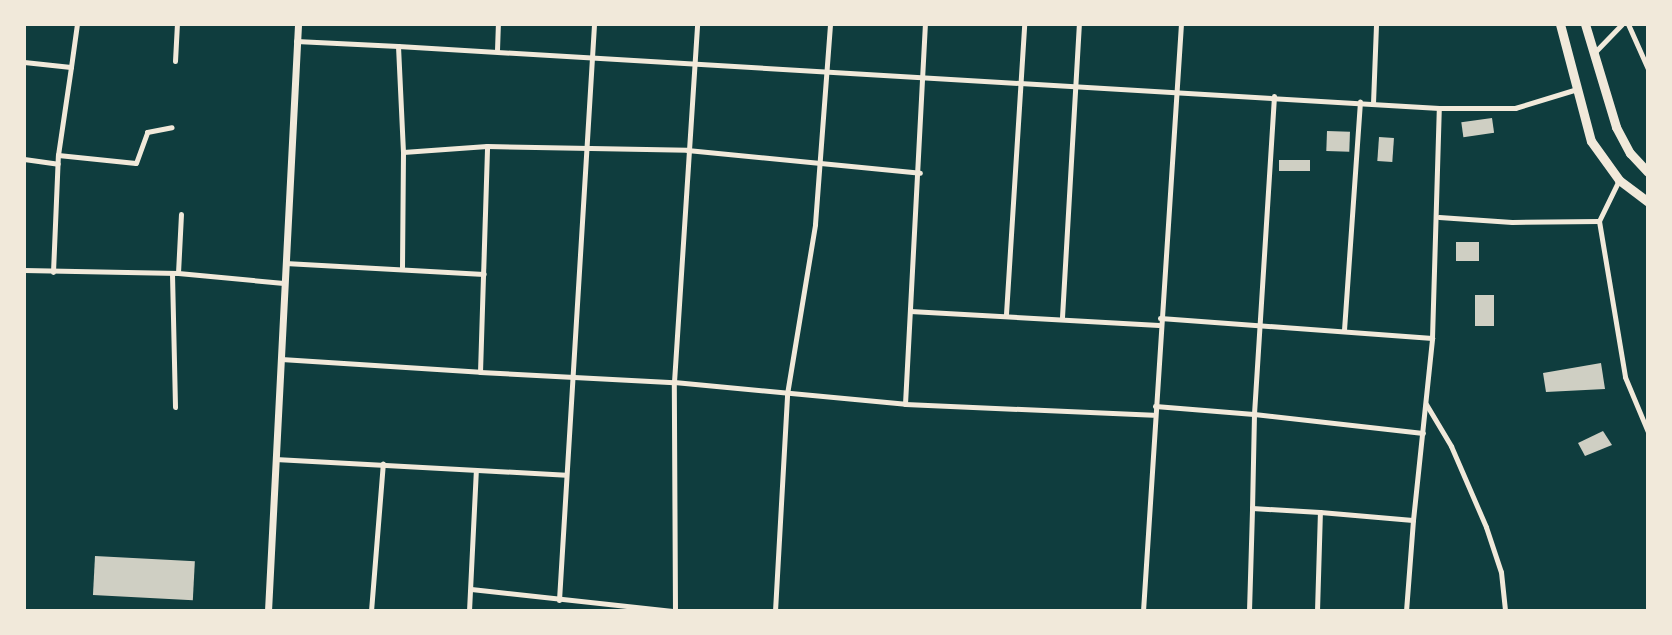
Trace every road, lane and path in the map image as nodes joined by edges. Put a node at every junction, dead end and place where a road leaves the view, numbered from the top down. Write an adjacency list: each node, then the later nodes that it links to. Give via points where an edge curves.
1 (77, 24): 25 (street)
2 (177, 24): 22 (street)
3 (298, 24): 17 (street)
4 (498, 24): 19 (street)
5 (594, 24): 21 (street)
6 (697, 24): 24 (street)
7 (830, 24): 27 (street)
8 (925, 24): 28 (street)
9 (1024, 24): 29 (street)
10 (1079, 24): 30 (street)
11 (1181, 24): 32 (street)
12 (1376, 24): 35 (street)
13 (1560, 24): 31 (main road)
14 (1585, 24): 20 (main road)
15 (1622, 24): 20 (street)
16 (1628, 24): 26 (street)
17 (296, 41): 18 (street); 53 (street)
18 (398, 46): 19 (street); 41 (street)
19 (497, 50): 21 (street)
20 (1593, 54): 47 (main road, via 1616,127 1630,153)
21 (592, 55): 24 (street); 39 (street)
22 (175, 61)
23 (24, 62): 25 (street)
24 (694, 62): 27 (street); 40 (street)
25 (71, 67): 42 (street)
26 (1648, 69)
27 (827, 70): 28 (street); 45 (street)
28 (923, 77): 29 (street); 46 (street)
29 (1022, 83): 30 (street); 61 (street)
30 (1075, 84): 32 (street); 62 (street)
31 (1579, 88): 36 (street, via 1515,108); 48 (main road, via 1591,141)
32 (1177, 91): 33 (street); 63 (street)
33 (1274, 96): 34 (street); 65 (street)
34 (1360, 102): 35 (street); 66 (street)
35 (1373, 103): 36 (street)
36 (1439, 108): 51 (street)
37 (172, 127): 42 (street, via 147,132 135,163)
38 (487, 146): 39 (street); 41 (street); 58 (street)
39 (588, 148): 40 (street); 70 (street)
40 (687, 150): 45 (street); 71 (street)
41 (403, 152): 54 (street)
42 (58, 155): 44 (street)
43 (24, 159): 44 (street)
44 (58, 164): 56 (street)
45 (820, 165): 46 (street); 72 (street, via 815,224)
46 (920, 172): 60 (street)
47 (1648, 172)
48 (1619, 180): 49 (main road); 52 (street)
49 (1648, 202)
50 (181, 214): 57 (street)
51 (1439, 217): 52 (street, via 1512,222); 67 (street)
52 (1599, 220): 79 (street, via 1625,377)
53 (285, 263): 54 (street); 59 (street)
54 (402, 267): 58 (street)
55 (24, 270): 56 (street)
56 (53, 272): 57 (street)
57 (175, 274): 59 (street); 76 (street)
58 (484, 274): 69 (street)
59 (284, 283): 68 (street)
60 (910, 311): 61 (street); 74 (street)
61 (1006, 314): 62 (street)
62 (1062, 317): 64 (street)
63 (1160, 318): 64 (street); 65 (street)
64 (1159, 325): 75 (street)
65 (1260, 326): 66 (street); 77 (street)
66 (1344, 330): 67 (street)
67 (1432, 338): 73 (street)
68 (281, 359): 69 (street); 81 (street)
69 (480, 372): 70 (street)
70 (574, 377): 71 (street); 84 (street)
71 (674, 382): 72 (street); 93 (street)
72 (787, 394): 74 (street); 94 (street)
73 (1425, 402): 80 (street); 99 (street, via 1451,446 1486,527 1501,572)
74 (904, 404): 78 (street)
75 (1155, 406): 77 (street); 78 (street)
76 (175, 407)
77 (1254, 414): 80 (street); 85 (street)
78 (1153, 415): 95 (street)
79 (1648, 432)
80 (1423, 433): 87 (street)
81 (275, 459): 82 (street); 90 (street)
82 (383, 463): 83 (street); 91 (street)
83 (476, 470): 84 (street); 88 (street)
84 (566, 475): 89 (street)
85 (1252, 508): 86 (street); 96 (street)
86 (1320, 513): 87 (street); 97 (street)
87 (1413, 520): 98 (street)
88 (471, 589): 89 (street); 92 (street)
89 (559, 600): 93 (street)
90 (268, 611)
91 (371, 611)
92 (469, 611)
93 (675, 611)
94 (775, 611)
95 (1143, 611)
96 (1249, 611)
97 (1317, 611)
98 (1406, 611)
99 (1505, 611)

